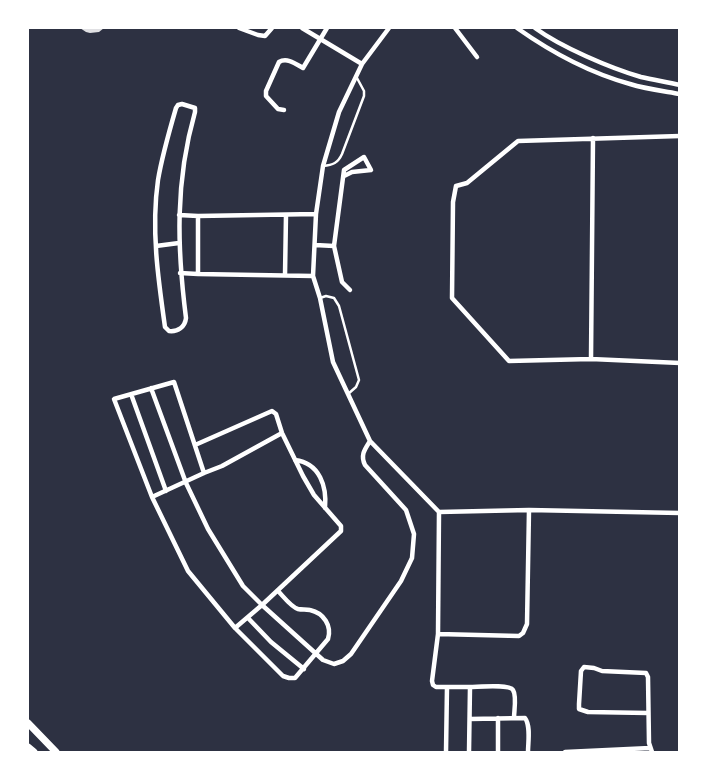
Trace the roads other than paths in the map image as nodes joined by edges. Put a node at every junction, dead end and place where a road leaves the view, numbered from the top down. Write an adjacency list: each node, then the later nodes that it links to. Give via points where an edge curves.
1 (239, 28): 2 (street, via 265,36)
2 (272, 28)
3 (302, 28): 9 (street)
4 (327, 28): 9 (street)
5 (389, 28): 11 (street)
6 (455, 28): 10 (street)
7 (517, 28): 14 (street, via 582,66 630,84)
8 (535, 28): 13 (street, via 590,57 640,77)
9 (320, 39): 11 (street); 15 (street, via 304,68 287,60 279,62 266,96)
10 (477, 57)
11 (362, 64): 12 (street)
12 (356, 76): 18 (street, via 339,112); 18 (lane, via 364,96 340,161)
13 (680, 85)
14 (680, 94)
15 (284, 110)
16 (680, 136): 17 (street)
17 (593, 138): 34 (street); 34 (street, via 518,140 467,183 456,186 452,298 509,361)
18 (323, 166): 20 (street)
19 (344, 176): 19 (street, via 344,170 364,157 371,170); 27 (street)
20 (316, 214): 22 (street); 25 (street)
21 (179, 215): 23 (street); 24 (street); 26 (street, via 185,157 196,112 192,106 182,104 176,108 158,181)
22 (286, 215): 23 (street); 30 (street)
23 (198, 216): 29 (street)
24 (178, 243): 26 (street); 28 (street)
25 (314, 245): 27 (street); 31 (street)
26 (156, 246): 28 (street, via 165,326 169,331 185,324)
27 (334, 246): 32 (street, via 342,282)
28 (180, 273): 29 (street)
29 (198, 274): 30 (street)
30 (285, 275): 31 (street)
31 (314, 276): 33 (street)
32 (350, 290)
33 (320, 298): 38 (street, via 332,362); 38 (lane, via 334,298 339,306 359,380)
34 (591, 359): 35 (street)
35 (680, 363)
36 (151, 388): 37 (street); 41 (street, via 174,382); 44 (street)
37 (131, 394): 45 (street); 46 (street, via 114,399)
38 (348, 394): 40 (street)
39 (282, 433): 41 (street, via 272,411); 42 (street); 43 (street)
40 (370, 441): 49 (street); 56 (street, via 362,459 406,510 414,534 412,558 401,581 350,654 334,664)
41 (194, 444): 43 (street)
42 (295, 460): 47 (street); 47 (street, via 306,463 320,476 326,494)
43 (204, 473): 44 (street)
44 (186, 483): 45 (street); 52 (street, via 208,529 243,586)
45 (166, 491): 46 (street)
46 (152, 497): 54 (street, via 188,571)
47 (325, 508): 51 (street, via 341,526 341,531)
48 (528, 510): 49 (street); 50 (street); 55 (street, via 526,629 519,636)
49 (439, 512): 55 (street)
50 (680, 513)
51 (278, 591): 52 (street); 56 (street, via 296,609 311,610 329,625 328,639)
52 (262, 606): 53 (street); 56 (street)
53 (248, 618): 54 (street); 57 (street)
54 (235, 628): 57 (street, via 283,676 295,678)
55 (438, 634): 58 (street, via 432,681 436,687)
56 (317, 654): 57 (street)
57 (304, 669)
58 (447, 686): 59 (street); 69 (street)
59 (470, 688): 62 (street, via 511,688 514,691); 63 (street)
60 (648, 713): 60 (street, via 646,673 602,672 589,666 581,671 578,704 582,710); 66 (street)
61 (498, 718): 62 (street); 63 (street); 71 (street)
62 (514, 718): 72 (street, via 527,721)
63 (470, 719): 70 (street)
64 (28, 723): 68 (main road)
65 (28, 747): 67 (main road)
66 (651, 750): 73 (street)
67 (34, 752)
68 (56, 752)
69 (446, 752)
70 (469, 752)
71 (498, 752)
72 (528, 752)
73 (565, 752)

